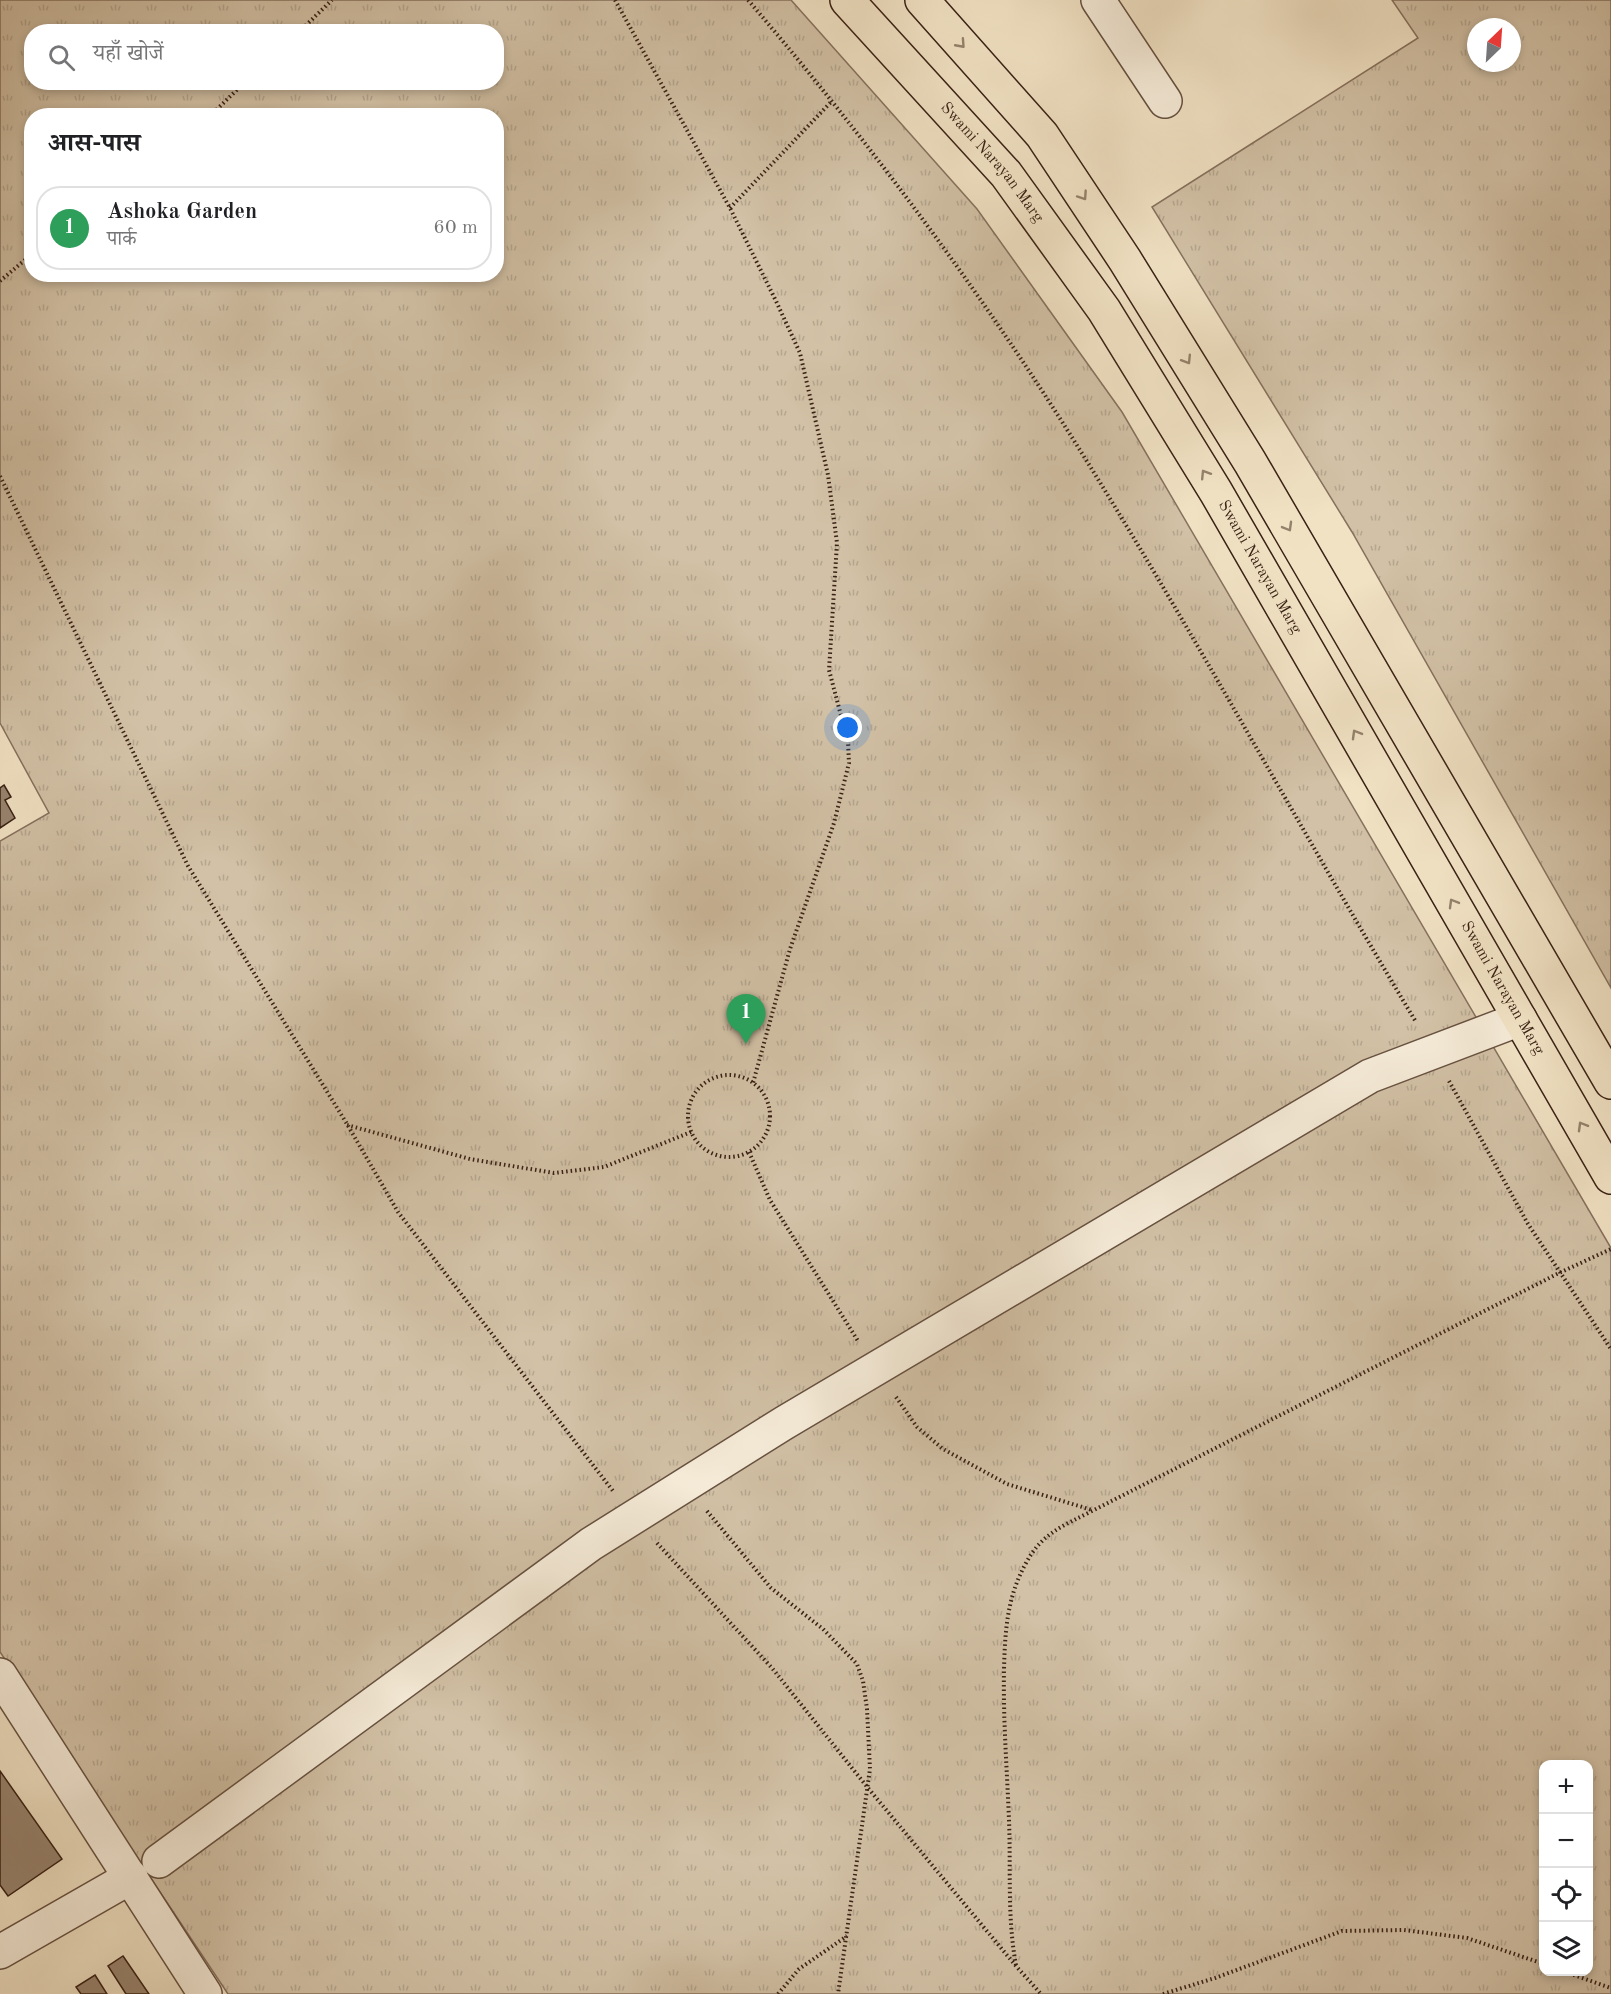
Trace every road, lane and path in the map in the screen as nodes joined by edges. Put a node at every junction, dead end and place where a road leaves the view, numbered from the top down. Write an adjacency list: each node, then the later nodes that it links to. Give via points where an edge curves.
1 (332, 0): 7 (path)
2 (615, 0): 12 (path)
3 (748, 0): 10 (path)
4 (847, 0): 16 (main road, Swami Narayan Marg, one-way to 4, via 1216,492 1104,310 1006,174)
5 (922, 0): 18 (main road, one-way to 18, via 1042,135 1125,260 1250,462)
6 (1098, 0): 9 (street)
7 (307, 24)
8 (237, 90): 11 (path)
9 (1165, 101)
10 (831, 102): 12 (path); 17 (path, via 941,242 1073,439)
11 (218, 108)
12 (730, 208): 19 (path, via 800,353 828,475 837,543 829,670 848,742 849,763 834,823 790,949)
13 (24, 261): 14 (path)
14 (0, 281)
15 (0, 476): 20 (path, via 188,866)
16 (1520, 1019): 17 (street); 23 (main road, Swami Narayan Marg, one-way to 16)
17 (1433, 1052): 25 (path); 27 (street, via 1370,1076)
18 (1611, 1082)
19 (753, 1083): 21 (path, via 728,1075 703,1084 689,1106); 22 (path, via 762,1092 770,1119 760,1144)
20 (347, 1124): 21 (path, via 470,1159 554,1173 604,1167); 30 (path, via 398,1212)
21 (691, 1132): 22 (path, via 698,1144 722,1157)
22 (749, 1152): 27 (path, via 770,1200)
23 (1611, 1177)
24 (1611, 1249): 25 (path)
25 (1559, 1273): 26 (path); 29 (path)
26 (1611, 1349)
27 (875, 1368): 28 (street); 29 (path, via 917,1427 944,1449 1007,1484)
28 (685, 1485): 30 (street); 32 (path, via 771,1588 823,1629 857,1664 867,1709)
29 (1092, 1510): 37 (path, via 1040,1541 1013,1590 1005,1623 1003,1706 1010,1934)
30 (633, 1517): 32 (path, via 772,1668); 33 (street)
31 (0, 1675): 33 (street)
32 (868, 1788): 34 (path); 37 (path)
33 (145, 1869): 35 (street); 40 (street)
34 (847, 1936): 41 (path, via 799,1969); 42 (path)
35 (0, 1952)
36 (1539, 1962): 44 (path, via 1467,1938 1404,1930 1342,1931)
37 (1016, 1966): 43 (path)
38 (1579, 1976): 39 (path)
39 (1611, 1988)
40 (205, 1994)
41 (778, 1994)
42 (838, 1994)
43 (1041, 1994)
44 (1162, 1994)

